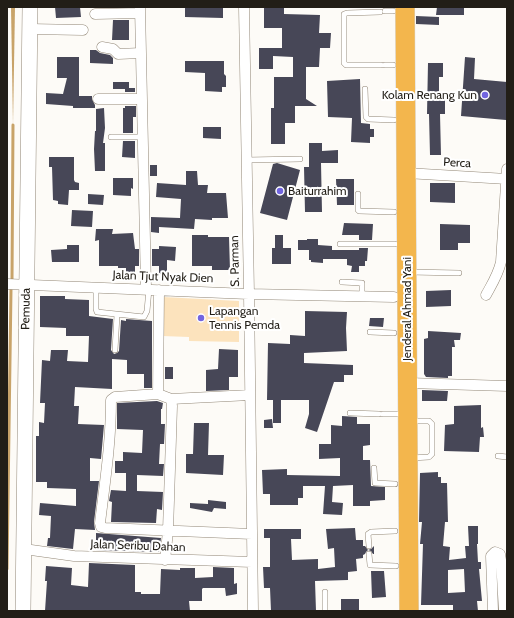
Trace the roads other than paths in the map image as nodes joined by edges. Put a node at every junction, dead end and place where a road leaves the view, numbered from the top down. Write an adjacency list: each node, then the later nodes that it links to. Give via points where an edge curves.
1 (30, 7): 6 (street, Pemuda)
2 (244, 7): 18 (street, S. Parman)
3 (140, 10): 5 (street); 9 (street)
4 (391, 10): 10 (highway, Jenderal Ahmad Yani); 10 (lane, via 345,13 344,63)
5 (95, 14)
6 (30, 29): 7 (street); 30 (street, Pemuda)
7 (83, 30)
8 (102, 48): 9 (street, via 113,49 118,54)
9 (141, 54): 13 (street)
10 (392, 64): 14 (highway, Jenderal Ahmad Yani); 20 (highway, Jenderal Ahmad Yani)
11 (366, 89): 14 (lane, via 366,117)
12 (98, 99): 13 (street)
13 (142, 99): 16 (street)
14 (394, 120): 23 (highway, Jenderal Ahmad Yani)
15 (111, 137): 16 (lane)
16 (143, 137): 32 (street)
17 (300, 158): 18 (lane)
18 (247, 160): 34 (street, S. Parman)
19 (507, 169): 21 (street)
20 (406, 173): 21 (street, Perca); 26 (highway, Jenderal Ahmad Yani)
21 (506, 179): 35 (street, via 500,262 497,275)
22 (358, 194): 23 (lane, via 359,212)
23 (394, 212): 25 (highway, Jenderal Ahmad Yani)
24 (340, 244): 25 (lane)
25 (395, 244): 37 (highway, Jenderal Ahmad Yani)
26 (407, 272): 27 (lane); 42 (highway, Jenderal Ahmad Yani)
27 (458, 273)
28 (342, 282): 36 (lane, via 362,283)
29 (7, 284): 30 (street, Jalan Tjut Nyak Dien)
30 (27, 284): 31 (street, Jalan Tjut Nyak Dien); 57 (street, Pemuda)
31 (96, 288): 32 (street, Jalan Tjut Nyak Dien); 38 (lane, via 97,312)
32 (148, 289): 33 (street, Jalan Tjut Nyak Dien); 38 (lane, via 148,311 144,317)
33 (159, 290): 34 (street, Jalan Tjut Nyak Dien); 44 (street)
34 (249, 294): 36 (street, Jalan Tjut Nyak Dien); 45 (street, S. Parman)
35 (486, 295)
36 (362, 296): 37 (street, Jalan Tjut Nyak Dien)
37 (394, 297): 40 (highway, Jenderal Ahmad Yani)
38 (117, 315): 41 (lane)
39 (370, 332): 40 (lane)
40 (394, 333): 48 (highway, Jenderal Ahmad Yani)
41 (115, 350)
42 (408, 383): 43 (street); 48 (highway, Jenderal Ahmad Yani)
43 (507, 386)
44 (158, 394): 46 (street); 53 (street, via 115,397 110,400 108,463 100,523 101,527 105,528)
45 (250, 395): 46 (street); 55 (street, S. Parman)
46 (171, 399): 53 (street)
47 (350, 413): 48 (lane)
48 (394, 415): 52 (highway, Jenderal Ahmad Yani); 67 (highway, Jenderal Ahmad Yani, via 408,458)
49 (498, 456): 50 (lane)
50 (507, 457)
51 (374, 468): 52 (lane, via 375,484)
52 (395, 484): 54 (highway, Jenderal Ahmad Yani)
53 (168, 531): 55 (street); 59 (street)
54 (395, 531): 56 (lane, via 371,532 368,534); 61 (highway, Jenderal Ahmad Yani)
55 (252, 534): 60 (street, S. Parman)
56 (368, 546)
57 (24, 549): 59 (street, Jalan Seribu Dahan, via 74,556); 63 (street, Pemuda)
58 (369, 554): 61 (lane, via 370,565)
59 (165, 560): 60 (street, Jalan Seribu Dahan)
60 (252, 562): 64 (street, S. Parman)
61 (396, 566): 66 (highway, Jenderal Ahmad Yani)
62 (325, 592): 65 (lane)
63 (23, 611)
64 (253, 611)
65 (325, 611)
66 (395, 611)
67 (409, 611)
68 (493, 611): 69 (street, via 491,556 495,552 500,554 501,560)
69 (504, 611)

